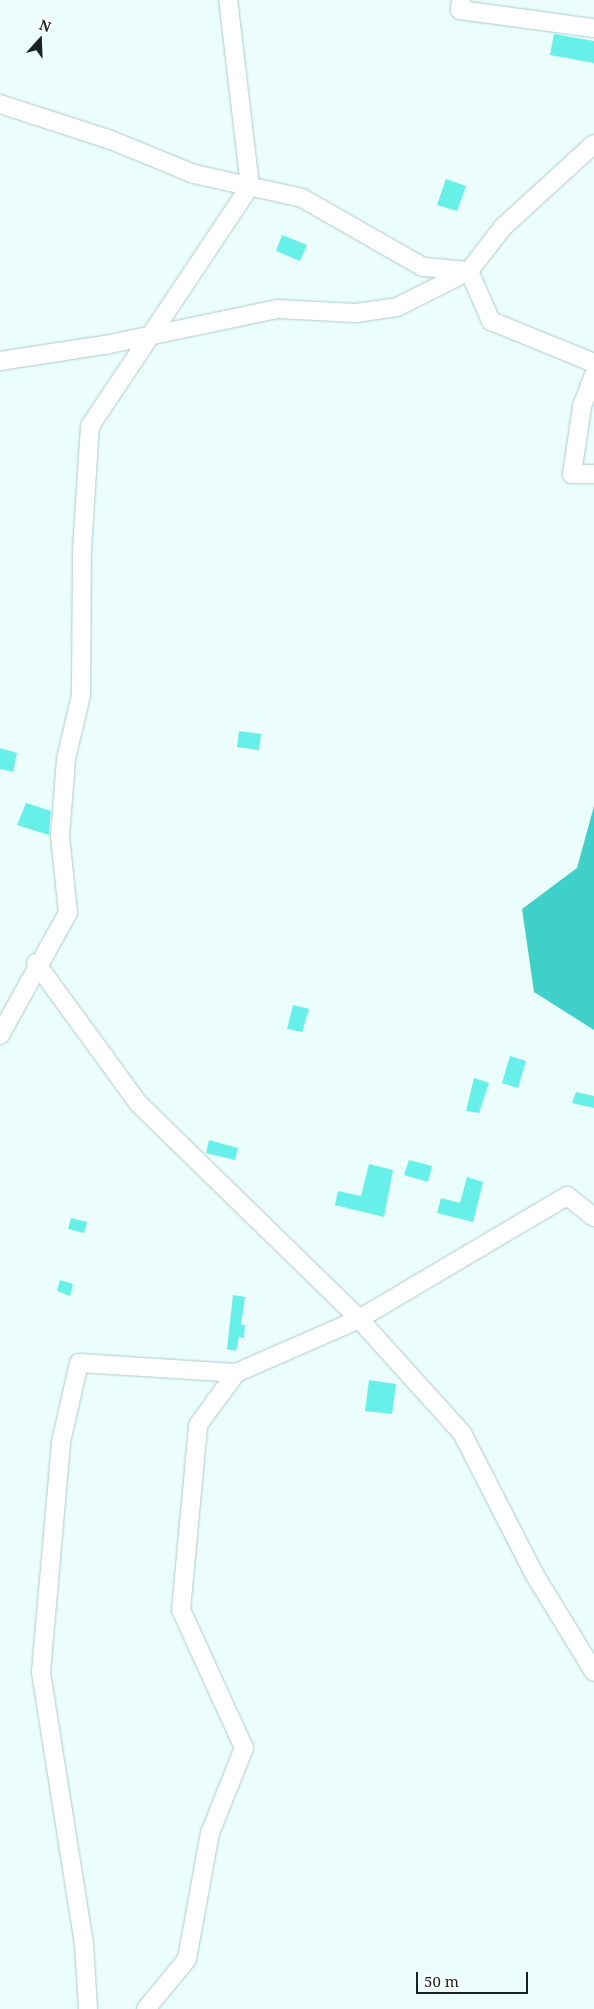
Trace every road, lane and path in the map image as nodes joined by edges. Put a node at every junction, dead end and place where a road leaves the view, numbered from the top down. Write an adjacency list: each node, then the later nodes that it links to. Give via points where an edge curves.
1 (228, 0): 6 (street)
2 (462, 0): 3 (street, via 460,10)
3 (594, 28)
4 (0, 104): 6 (street, via 112,140 194,174)
5 (594, 144): 7 (street, via 503,227)
6 (250, 186): 7 (street, via 302,198 423,267); 8 (street)
7 (469, 271): 8 (street, via 397,307 356,312 277,309); 10 (street, via 491,321)
8 (156, 331): 9 (street, via 105,345); 14 (street, via 90,426 82,549 81,695 66,759 60,836 68,913)
9 (0, 361)
10 (594, 363)
11 (594, 375): 12 (street)
12 (588, 407): 13 (street, via 572,474)
13 (594, 474)
14 (36, 963): 15 (street); 17 (street, via 138,1103)
15 (0, 1035)
16 (594, 1217): 17 (street, via 567,1196)
17 (359, 1318): 18 (street); 19 (street, via 462,1433 533,1572)
18 (236, 1373): 20 (street, via 79,1363 61,1442 41,1672 84,1944); 21 (street, via 198,1425 181,1610 244,1748 210,1833 187,1959)
19 (594, 1672)
20 (88, 2009)
21 (146, 2009)

